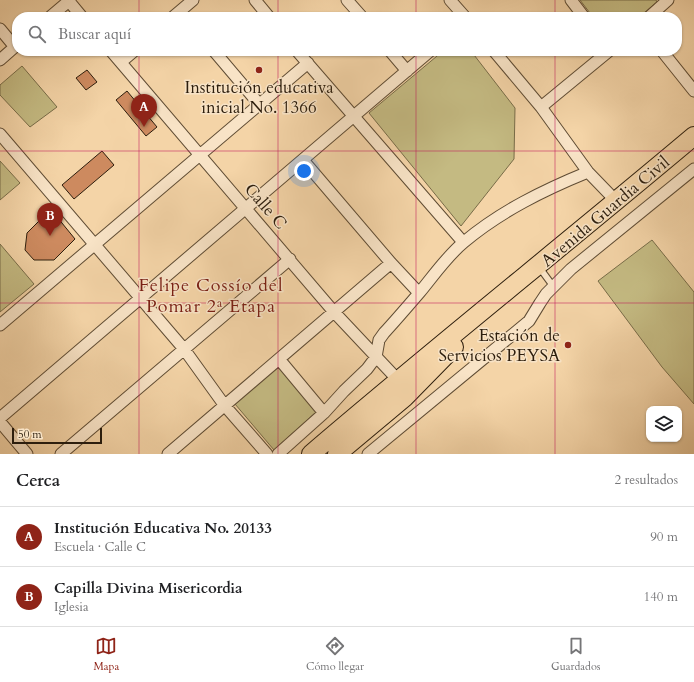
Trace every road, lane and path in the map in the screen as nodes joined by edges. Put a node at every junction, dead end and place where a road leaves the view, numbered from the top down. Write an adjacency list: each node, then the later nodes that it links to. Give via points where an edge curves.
1 (68, 0): 8 (street); 9 (street)
2 (193, 0): 10 (street)
3 (255, 0): 11 (street)
4 (347, 0): 12 (street)
5 (450, 0): 13 (street)
6 (571, 0): 14 (street)
7 (668, 0): 15 (street)
8 (55, 12)
9 (78, 12)
10 (182, 12)
11 (265, 12)
12 (358, 12)
13 (461, 12)
14 (580, 12)
15 (655, 12)
16 (0, 29): 17 (street)
17 (12, 42)
18 (12, 50): 28 (street)
19 (116, 56): 29 (street, Calle C)
20 (128, 56): 29 (street)
21 (218, 56): 33 (street)
22 (302, 56): 30 (street)
23 (394, 56): 31 (street)
24 (424, 56): 31 (street)
25 (498, 56): 34 (street)
26 (603, 56): 34 (street)
27 (666, 56): 32 (street)
28 (0, 60)
29 (121, 62): 38 (street, Calle C)
30 (308, 63): 33 (street); 35 (street)
31 (407, 71): 35 (street)
32 (694, 91)
33 (259, 104): 38 (street)
34 (541, 107): 41 (street)
35 (354, 116): 39 (street); 44 (street)
36 (0, 134): 45 (street)
37 (694, 136): 42 (highway, Avenida Guardia Civil)
38 (200, 155): 43 (street, Calle C); 45 (street)
39 (303, 160): 43 (street); 47 (street)
40 (694, 169): 50 (street, via 570,269)
41 (588, 172): 42 (street); 44 (street, via 524,201)
42 (616, 202): 48 (highway, Avenida Guardia Civil)
43 (246, 209): 46 (street, Calle C); 52 (street)
44 (463, 242): 51 (street)
45 (95, 245): 52 (street); 54 (street)
46 (290, 260): 53 (street, Calle C); 55 (street)
47 (391, 263): 51 (street); 53 (street)
48 (538, 266): 49 (highway, Avenida Guardia Civil); 50 (lane)
49 (515, 285): 58 (highway, Avenida Guardia Civil); 70 (highway, Avenida Guardia Civil, via 405,397)
50 (553, 286): 63 (street, via 529,321)
51 (419, 293): 56 (street, via 379,340)
52 (141, 298): 55 (street); 61 (street)
53 (334, 312): 56 (street, Calle C); 57 (street)
54 (0, 325)
55 (184, 349): 59 (street); 65 (street)
56 (376, 357): 58 (street, Calle C); 60 (street)
57 (279, 359): 59 (street); 60 (street)
58 (398, 380): 69 (highway, Avenida Guardia Civil)
59 (225, 406): 66 (street); 67 (street)
60 (324, 413): 68 (street)
61 (0, 418)
62 (0, 422): 64 (street)
63 (371, 453)
64 (27, 454)
65 (61, 454)
66 (168, 454)
67 (267, 454)
68 (278, 454)
69 (311, 454)
70 (338, 454)

